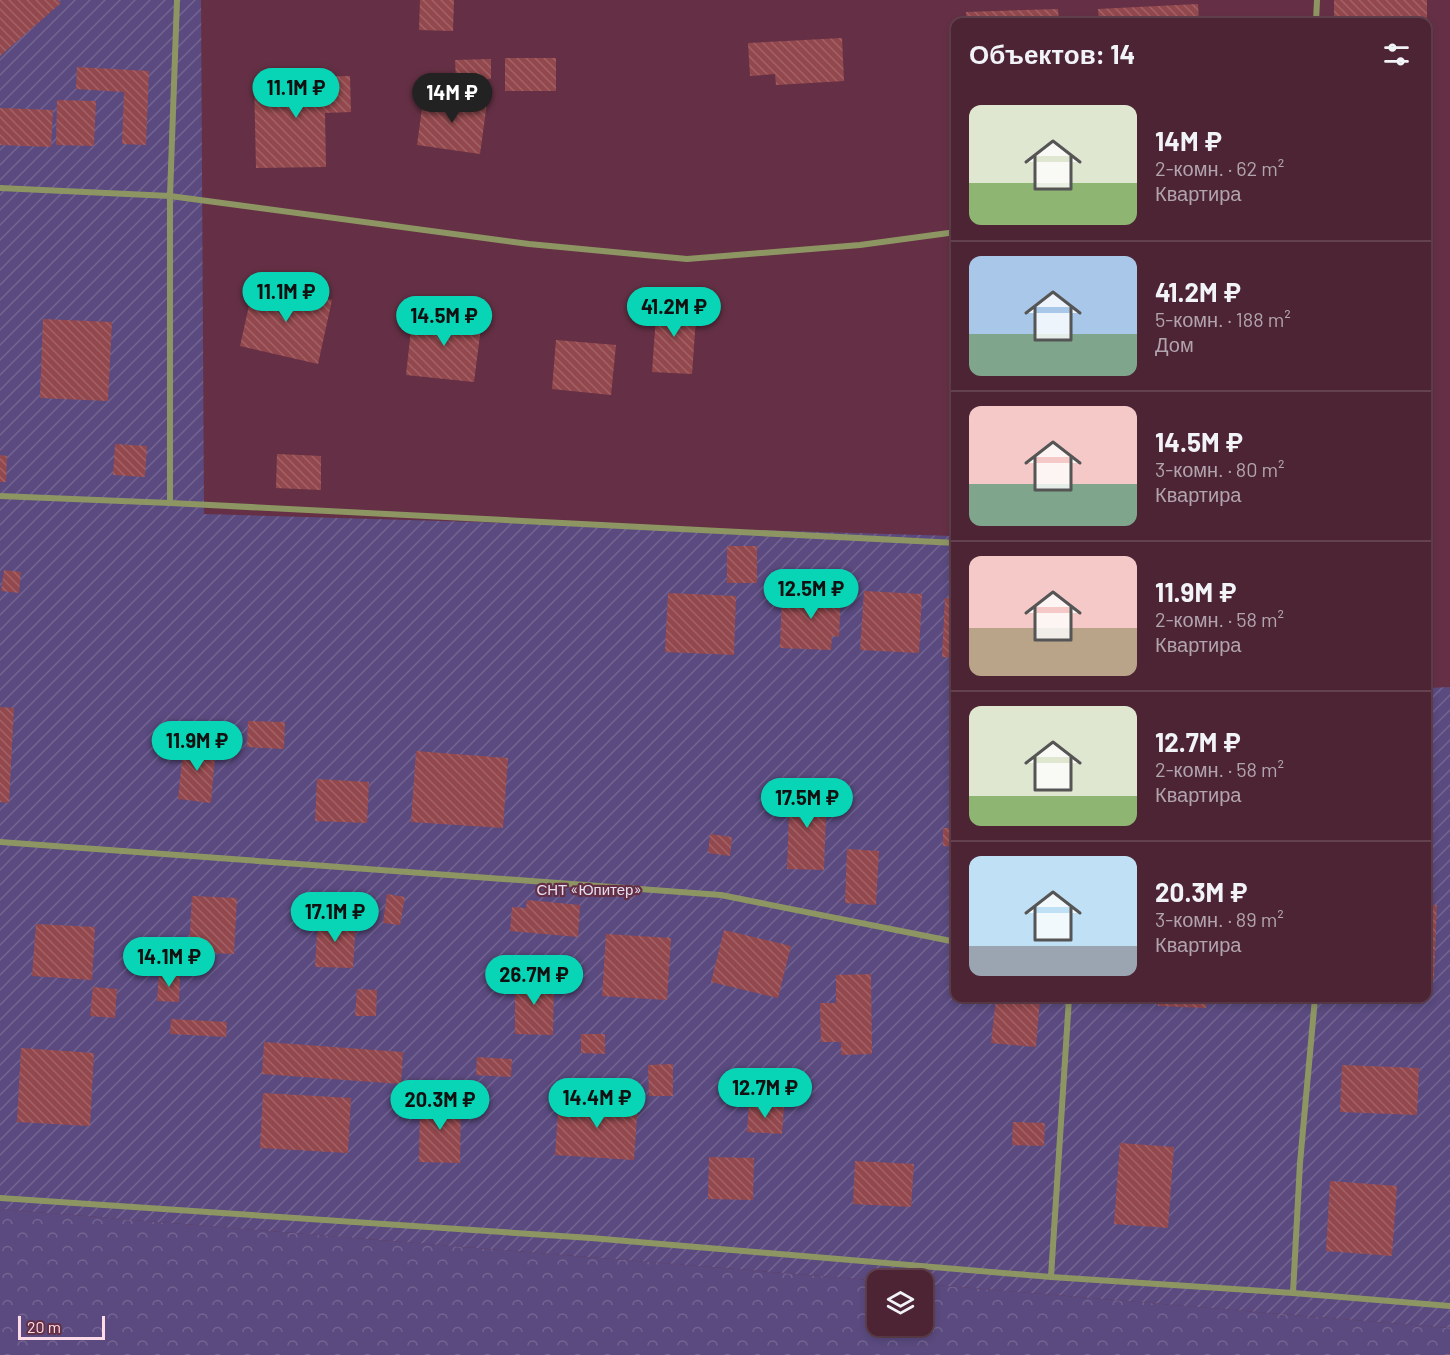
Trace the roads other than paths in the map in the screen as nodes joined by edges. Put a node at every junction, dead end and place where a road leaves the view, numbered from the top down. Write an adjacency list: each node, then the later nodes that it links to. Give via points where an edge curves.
1 (177, 0): 5 (street)
2 (1317, 0): 3 (street)
3 (1316, 18)
4 (0, 188): 5 (street)
5 (170, 196): 6 (street, via 529,244 687,259 860,245); 8 (street)
6 (951, 233)
7 (0, 496): 8 (street)
8 (170, 503): 9 (street)
9 (951, 543)
10 (0, 842): 11 (street, via 721,896)
11 (951, 941)
12 (1069, 1002): 15 (street)
13 (1315, 1002): 16 (street)
14 (0, 1198): 15 (street, via 591,1238)
15 (1051, 1277): 16 (street)
16 (1293, 1293): 17 (street)
17 (1450, 1306)

